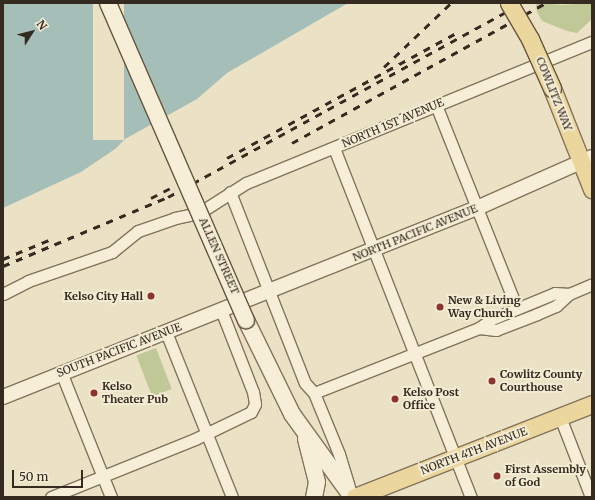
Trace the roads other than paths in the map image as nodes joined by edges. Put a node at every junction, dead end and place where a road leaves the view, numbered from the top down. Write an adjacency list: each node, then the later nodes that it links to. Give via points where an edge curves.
1 (108, 3): 26 (main road, ALLEN STREET, bridge, via 246,320 281,395)
2 (509, 3): 6 (main road, COWLITZ WAY, bridge, via 530,39)
3 (592, 42): 4 (street, NORTH 1ST AVENUE)
4 (436, 105): 5 (street, NORTH 1ST AVENUE); 9 (street)
5 (334, 148): 8 (street, NORTH 1ST AVENUE); 10 (street)
6 (586, 159): 7 (main road, COWLITZ WAY); 9 (street, NORTH PACIFIC AVENUE)
7 (592, 189)
8 (230, 192): 12 (street); 13 (street, NORTH 1ST AVENUE, via 199,213 138,231 112,252 28,281)
9 (477, 208): 10 (street, NORTH PACIFIC AVENUE); 16 (street)
10 (373, 249): 12 (street, NORTH PACIFIC AVENUE); 20 (street)
11 (592, 284): 14 (street)
12 (268, 291): 15 (street, NORTH PACIFIC AVENUE); 22 (street, via 305,383)
13 (3, 294)
14 (569, 294): 16 (street, via 555,293); 18 (street, via 556,306 496,330)
15 (235, 303): 17 (street, SOUTH PACIFIC AVENUE)
16 (517, 309): 18 (street, via 492,319)
17 (221, 310): 19 (street, SOUTH PACIFIC AVENUE); 27 (street, via 253,392 253,408 246,416)
18 (479, 328): 20 (street)
19 (166, 332): 21 (street, SOUTH PACIFIC AVENUE); 27 (street)
20 (414, 353): 22 (street); 28 (street)
21 (61, 372): 23 (street, SOUTH PACIFIC AVENUE); 29 (street)
22 (314, 393): 34 (street, via 340,454)
23 (3, 396)
24 (592, 404): 25 (main road, NORTH 4TH AVENUE)
25 (560, 417): 28 (main road, NORTH 4TH AVENUE); 36 (street)
26 (304, 431): 33 (main road, via 316,475 317,488); 34 (main road, ALLEN STREET)
27 (206, 433): 29 (street); 32 (street)
28 (456, 459): 34 (main road, NORTH 4TH AVENUE); 35 (street)
29 (102, 477): 30 (street); 31 (street)
30 (51, 497)
31 (110, 497)
32 (232, 497)
33 (314, 497)
34 (353, 497)
35 (471, 497)
36 (591, 497)

